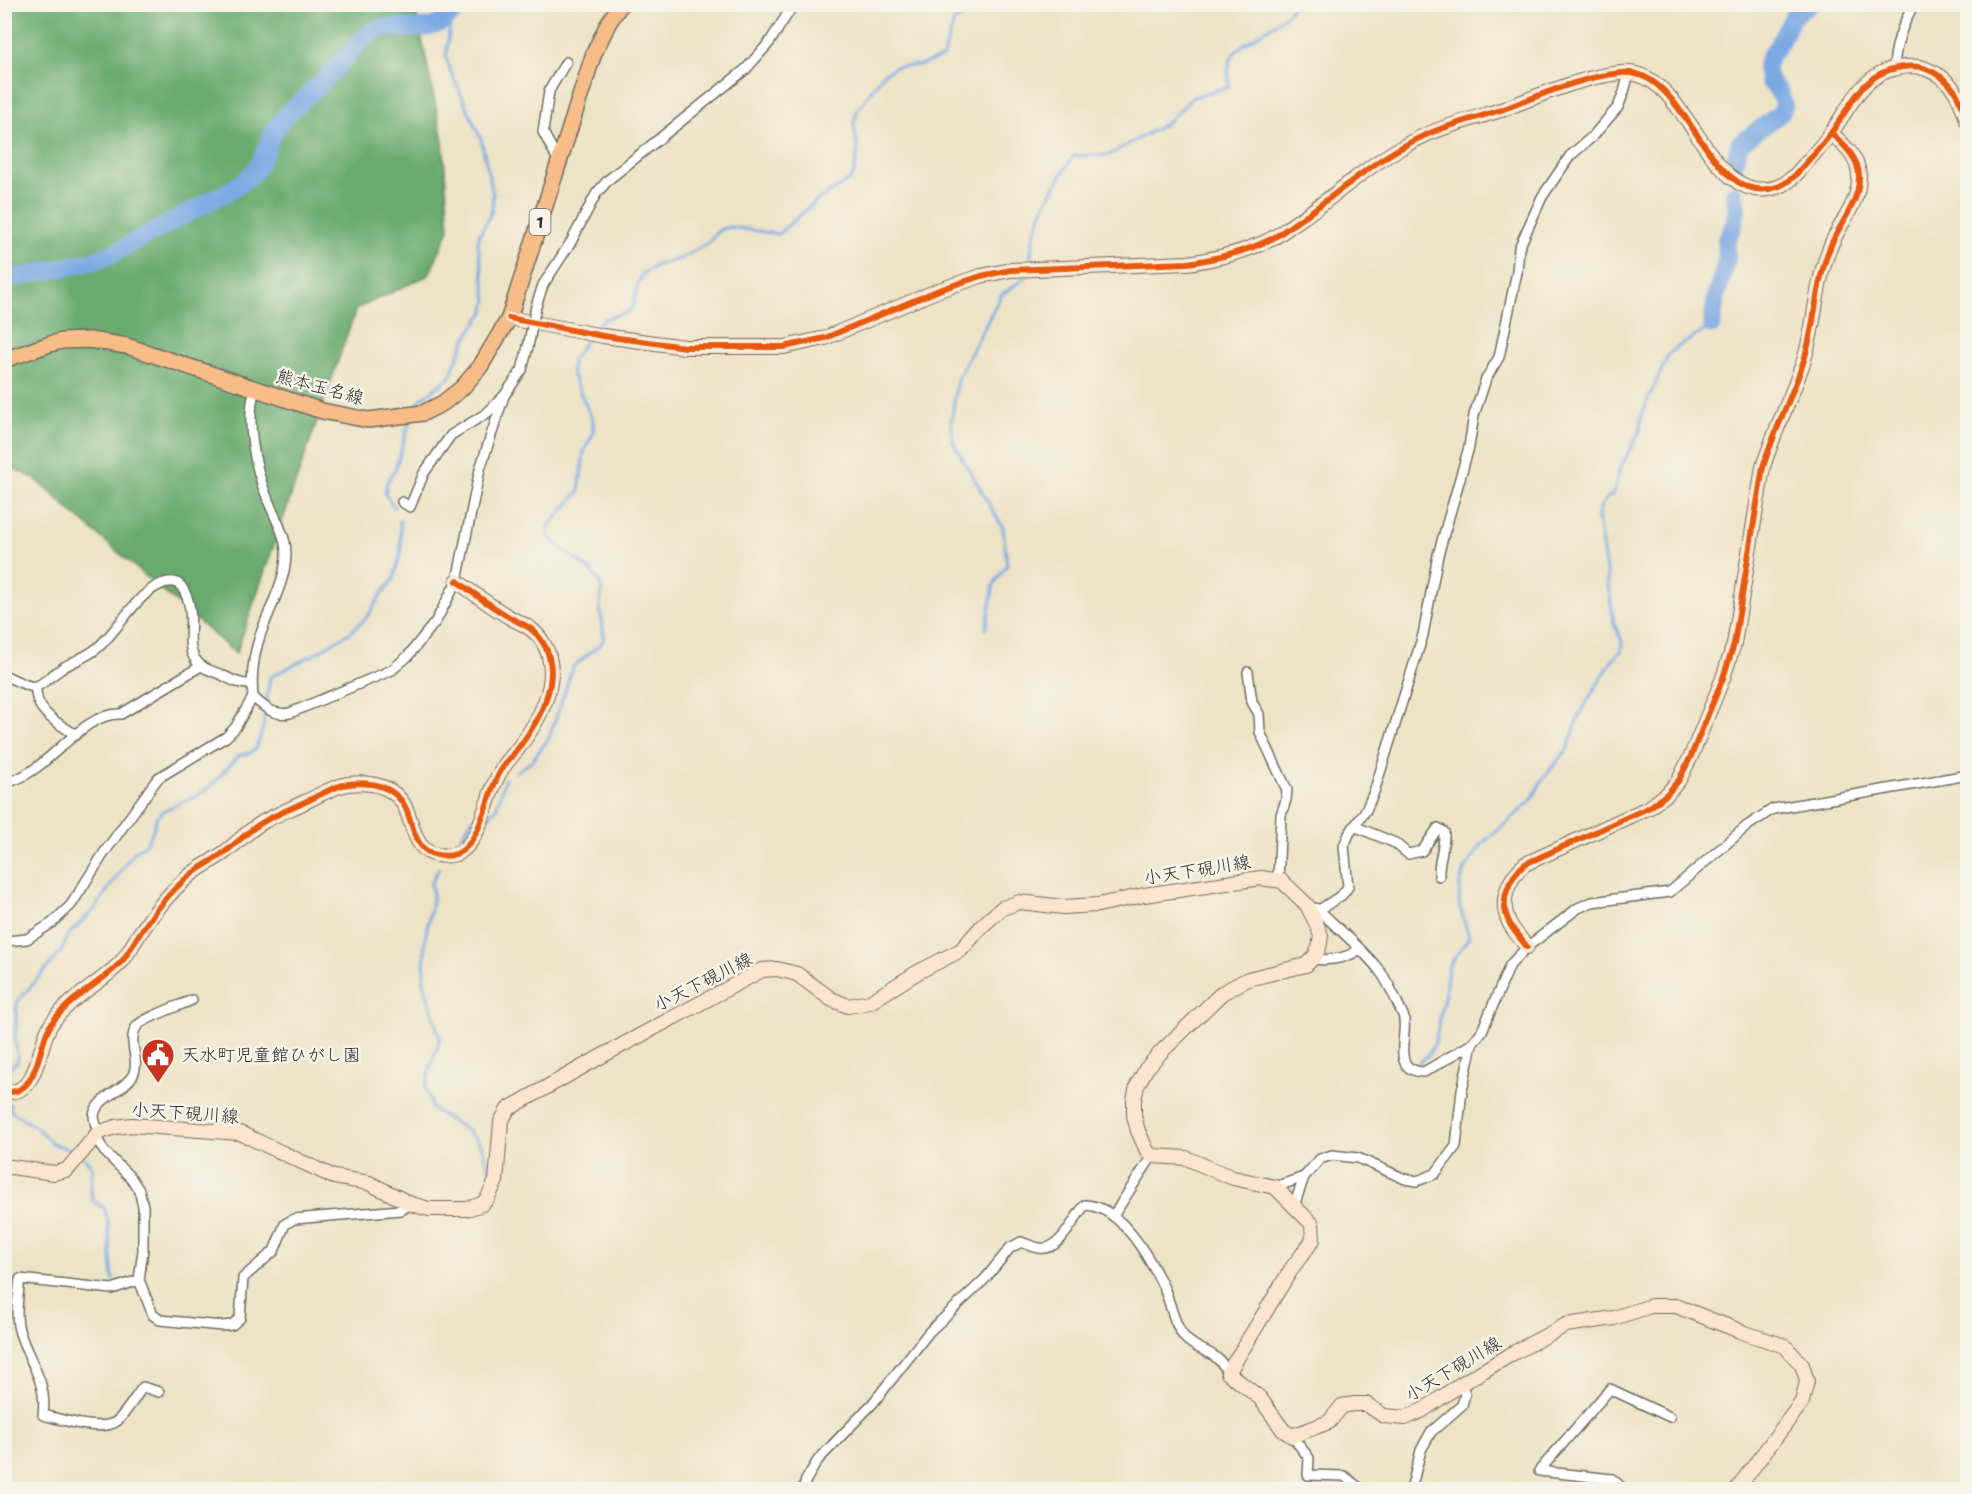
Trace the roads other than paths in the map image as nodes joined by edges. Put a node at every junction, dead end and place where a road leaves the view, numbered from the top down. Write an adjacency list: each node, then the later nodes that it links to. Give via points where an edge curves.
1 (621, 4): 9 (main road, 熊本玉名線 / 1, via 594,53)
2 (794, 4): 13 (street, bridge, via 769,43 746,69 608,180 596,194 543,285 522,370)
3 (1914, 4): 5 (street, via 1895,51)
4 (566, 62): 9 (street, via 549,91 543,132)
5 (1894, 68): 7 (street, via 1920,66 1939,74 1962,102); 8 (street, via 1871,79 1854,96)
6 (1629, 73): 8 (street, via 1649,80 1665,92 1726,172 1742,186 1777,187 1794,177); 10 (street, via 1582,82 1407,144 1270,240 1239,252 1188,263 1011,270 981,276 860,324 784,347 685,347); 25 (street, via 1618,107 1570,156 1542,197 1519,248 1499,357 1486,379 1474,415 1469,447 1438,555 1423,635 1374,792)
7 (1968, 123)
8 (1831, 133): 30 (street, via 1850,150 1860,177 1858,189 1830,245 1804,358 1763,467 1734,644 1722,678 1691,756 1667,794 1633,815 1525,864 1515,873 1508,884 1504,908)
9 (559, 162): 10 (main road, 熊本玉名線 / 1)
10 (509, 318): 12 (main road, 熊本玉名線 / 1, via 480,368 462,388 423,413 368,420 322,411)
11 (4, 360): 12 (main road, 熊本玉名線 / 1, via 62,341 89,340 127,346)
12 (255, 389): 19 (street, via 250,405 255,458 266,498 285,542 285,561 258,640)
13 (504, 396): 14 (street, via 487,413 451,435 424,473 410,507); 15 (street, via 480,470)
14 (402, 502)
15 (457, 581): 21 (street, via 436,621 392,670 290,713 280,714 266,708); 35 (street, via 531,629 550,657 551,675 536,722 505,762 466,848 456,854 432,854 419,844 408,811 398,797 368,784 346,784 264,821 182,882 121,962 56,1018 27,1084 19,1091)
16 (201, 666): 19 (street, via 239,684); 20 (street, via 191,652 192,612 188,597 181,585 167,582 132,606 115,631 95,650); 22 (street, via 121,714 98,719)
17 (1248, 672): 27 (street, via 1260,732 1287,790 1281,815)
18 (4, 675): 20 (street)
19 (252, 684): 21 (street)
20 (36, 687): 22 (street, via 35,697 41,708)
21 (253, 697): 29 (street, via 226,737 158,778 71,905 27,939)
22 (76, 735): 24 (street, via 28,773)
23 (1968, 775): 30 (street, via 1773,809 1747,826 1670,892 1592,902 1578,908)
24 (4, 783)
25 (1354, 826): 26 (street, via 1395,843 1408,854 1422,851 1438,828 1444,832); 28 (street, via 1344,846 1348,887 1342,895)
26 (1439, 876)
27 (1278, 881): 28 (street); 41 (street, 小天下硯川線, via 1261,878 1098,905 1063,907 1020,902 1002,908 961,950 870,1002 849,1006 831,999 797,974 762,970 508,1109 501,1122 496,1181 482,1204 467,1209 429,1209)
28 (1313, 908): 31 (street); 32 (street, via 1321,936)
29 (4, 943)
30 (1527, 947): 34 (street, via 1510,965 1482,1031)
31 (1359, 950): 32 (street, via 1340,958); 34 (street, via 1379,970 1404,1019 1402,1045 1408,1066 1424,1071)
32 (1312, 959): 37 (street, via 1306,965 1248,979 1222,993 1146,1069 1137,1086 1134,1116)
33 (192, 1000): 36 (street, via 138,1023 133,1033 133,1075 98,1106 94,1118)
34 (1472, 1044): 39 (street, via 1456,1146 1435,1174 1417,1181 1405,1179 1358,1158 1332,1155 1320,1159)
35 (4, 1092)
36 (97, 1135): 38 (street, via 68,1170 54,1173); 41 (street, 小天下硯川線, via 132,1125 240,1133 334,1177 369,1183); 44 (street, via 104,1151 139,1190 143,1206)
37 (1152, 1156): 40 (street, via 1186,1158 1233,1178); 43 (street)
38 (4, 1166)
39 (1304, 1177): 40 (street); 42 (street)
40 (1275, 1187): 42 (street)
41 (411, 1204): 44 (street, via 400,1210 294,1219 285,1224 274,1251 243,1278 240,1318 232,1325 160,1320 150,1310)
42 (1294, 1206): 45 (street, via 1312,1224 1313,1240)
43 (1113, 1216): 45 (street, via 1133,1236 1163,1287 1186,1338 1209,1351); 50 (street, via 1096,1205 1085,1205 1067,1233 1046,1248 1021,1242 1010,1248 985,1280 929,1332 873,1403 818,1460)
44 (139, 1280): 47 (street, via 112,1288 20,1279 16,1314 38,1372 45,1404 43,1415 78,1424 104,1425 116,1422 143,1387)
45 (1228, 1373): 49 (street, via 1260,1398 1283,1430)
46 (1461, 1384): 49 (street, 小天下硯川線, via 1406,1418 1384,1416 1366,1404 1354,1404 1342,1406 1329,1422); 52 (street, via 1465,1394 1462,1405 1431,1432 1421,1450); 54 (street, 小天下硯川線, via 1566,1325 1614,1318 1651,1306 1676,1306 1785,1346 1803,1365 1807,1381 1802,1402)
47 (159, 1392)
48 (1670, 1417): 53 (street, via 1610,1389 1539,1471 1612,1479)
49 (1292, 1436): 51 (street, via 1309,1458 1308,1475 1344,1476)
50 (803, 1490)
51 (1362, 1490)
52 (1411, 1490)
53 (1625, 1490)
54 (1736, 1490)

